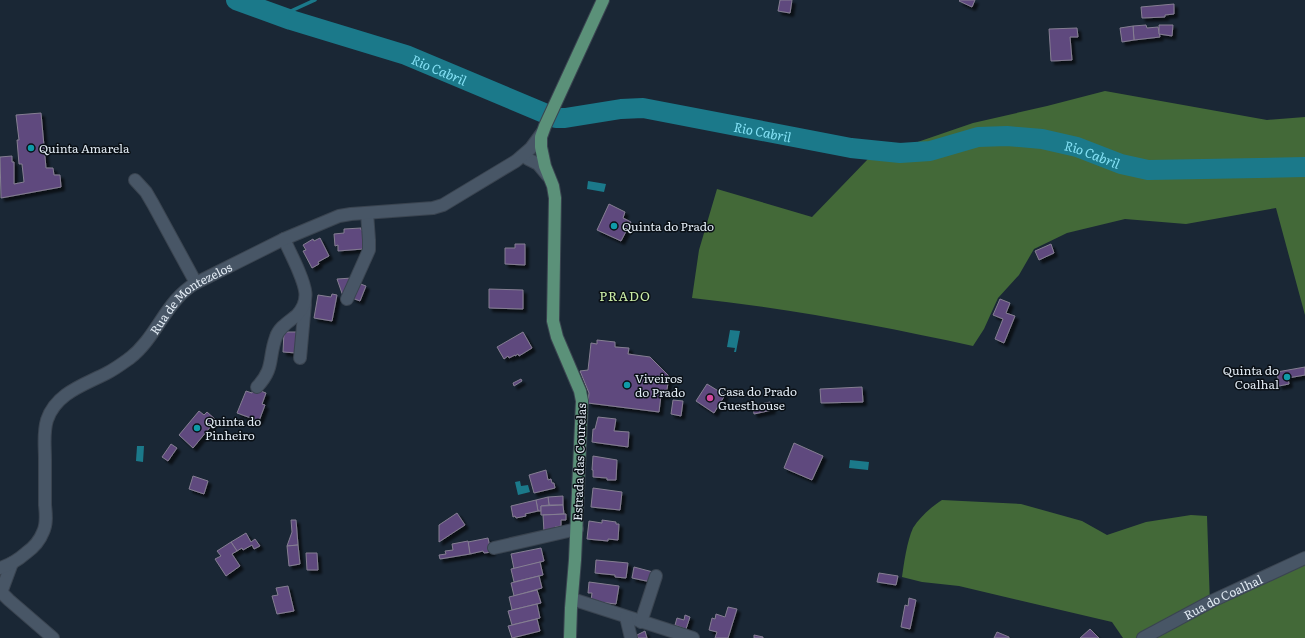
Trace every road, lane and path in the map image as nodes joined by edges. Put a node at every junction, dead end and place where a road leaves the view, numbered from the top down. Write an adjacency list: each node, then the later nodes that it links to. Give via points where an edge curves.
1 (603, 0): 2 (main road)
2 (544, 130): 3 (main road, Estrada das Courelas); 4 (street)
3 (542, 152): 4 (street, Rua de Montezelos, via 534,158); 5 (main road, Estrada das Courelas)
4 (524, 158): 5 (street, via 538,164); 7 (street, Rua de Montezelos, via 443,205)
5 (549, 178): 14 (main road, Estrada das Courelas, via 555,198 553,321 582,401)
6 (135, 180): 9 (street, via 146,192)
7 (367, 213): 8 (street, Rua de Montezelos, via 338,216); 10 (street, via 369,250)
8 (284, 239): 9 (street, Rua de Montezelos); 11 (street, via 305,286)
9 (196, 283): 17 (street, Rua de Montezelos, via 176,298 134,354 112,370 60,398 53,407 47,420 45,435 44,530 34,546)
10 (347, 299)
11 (305, 301): 12 (street); 13 (street, via 298,314 277,333 268,370)
12 (300, 358)
13 (256, 387)
14 (577, 529): 15 (street); 20 (main road, Estrada das Courelas)
15 (494, 548)
16 (1305, 558): 27 (street, Rua do Coalhal, via 1212,601)
17 (12, 564): 18 (street, Rua de Montezelos); 23 (street, via 3,594)
18 (0, 568)
19 (656, 576): 22 (street)
20 (572, 599): 21 (street); 24 (main road, Estrada das Courelas)
21 (626, 617): 22 (street); 25 (street)
22 (641, 622): 26 (street)
23 (53, 638)
24 (570, 638)
25 (630, 638)
26 (693, 638)
27 (1143, 638)

